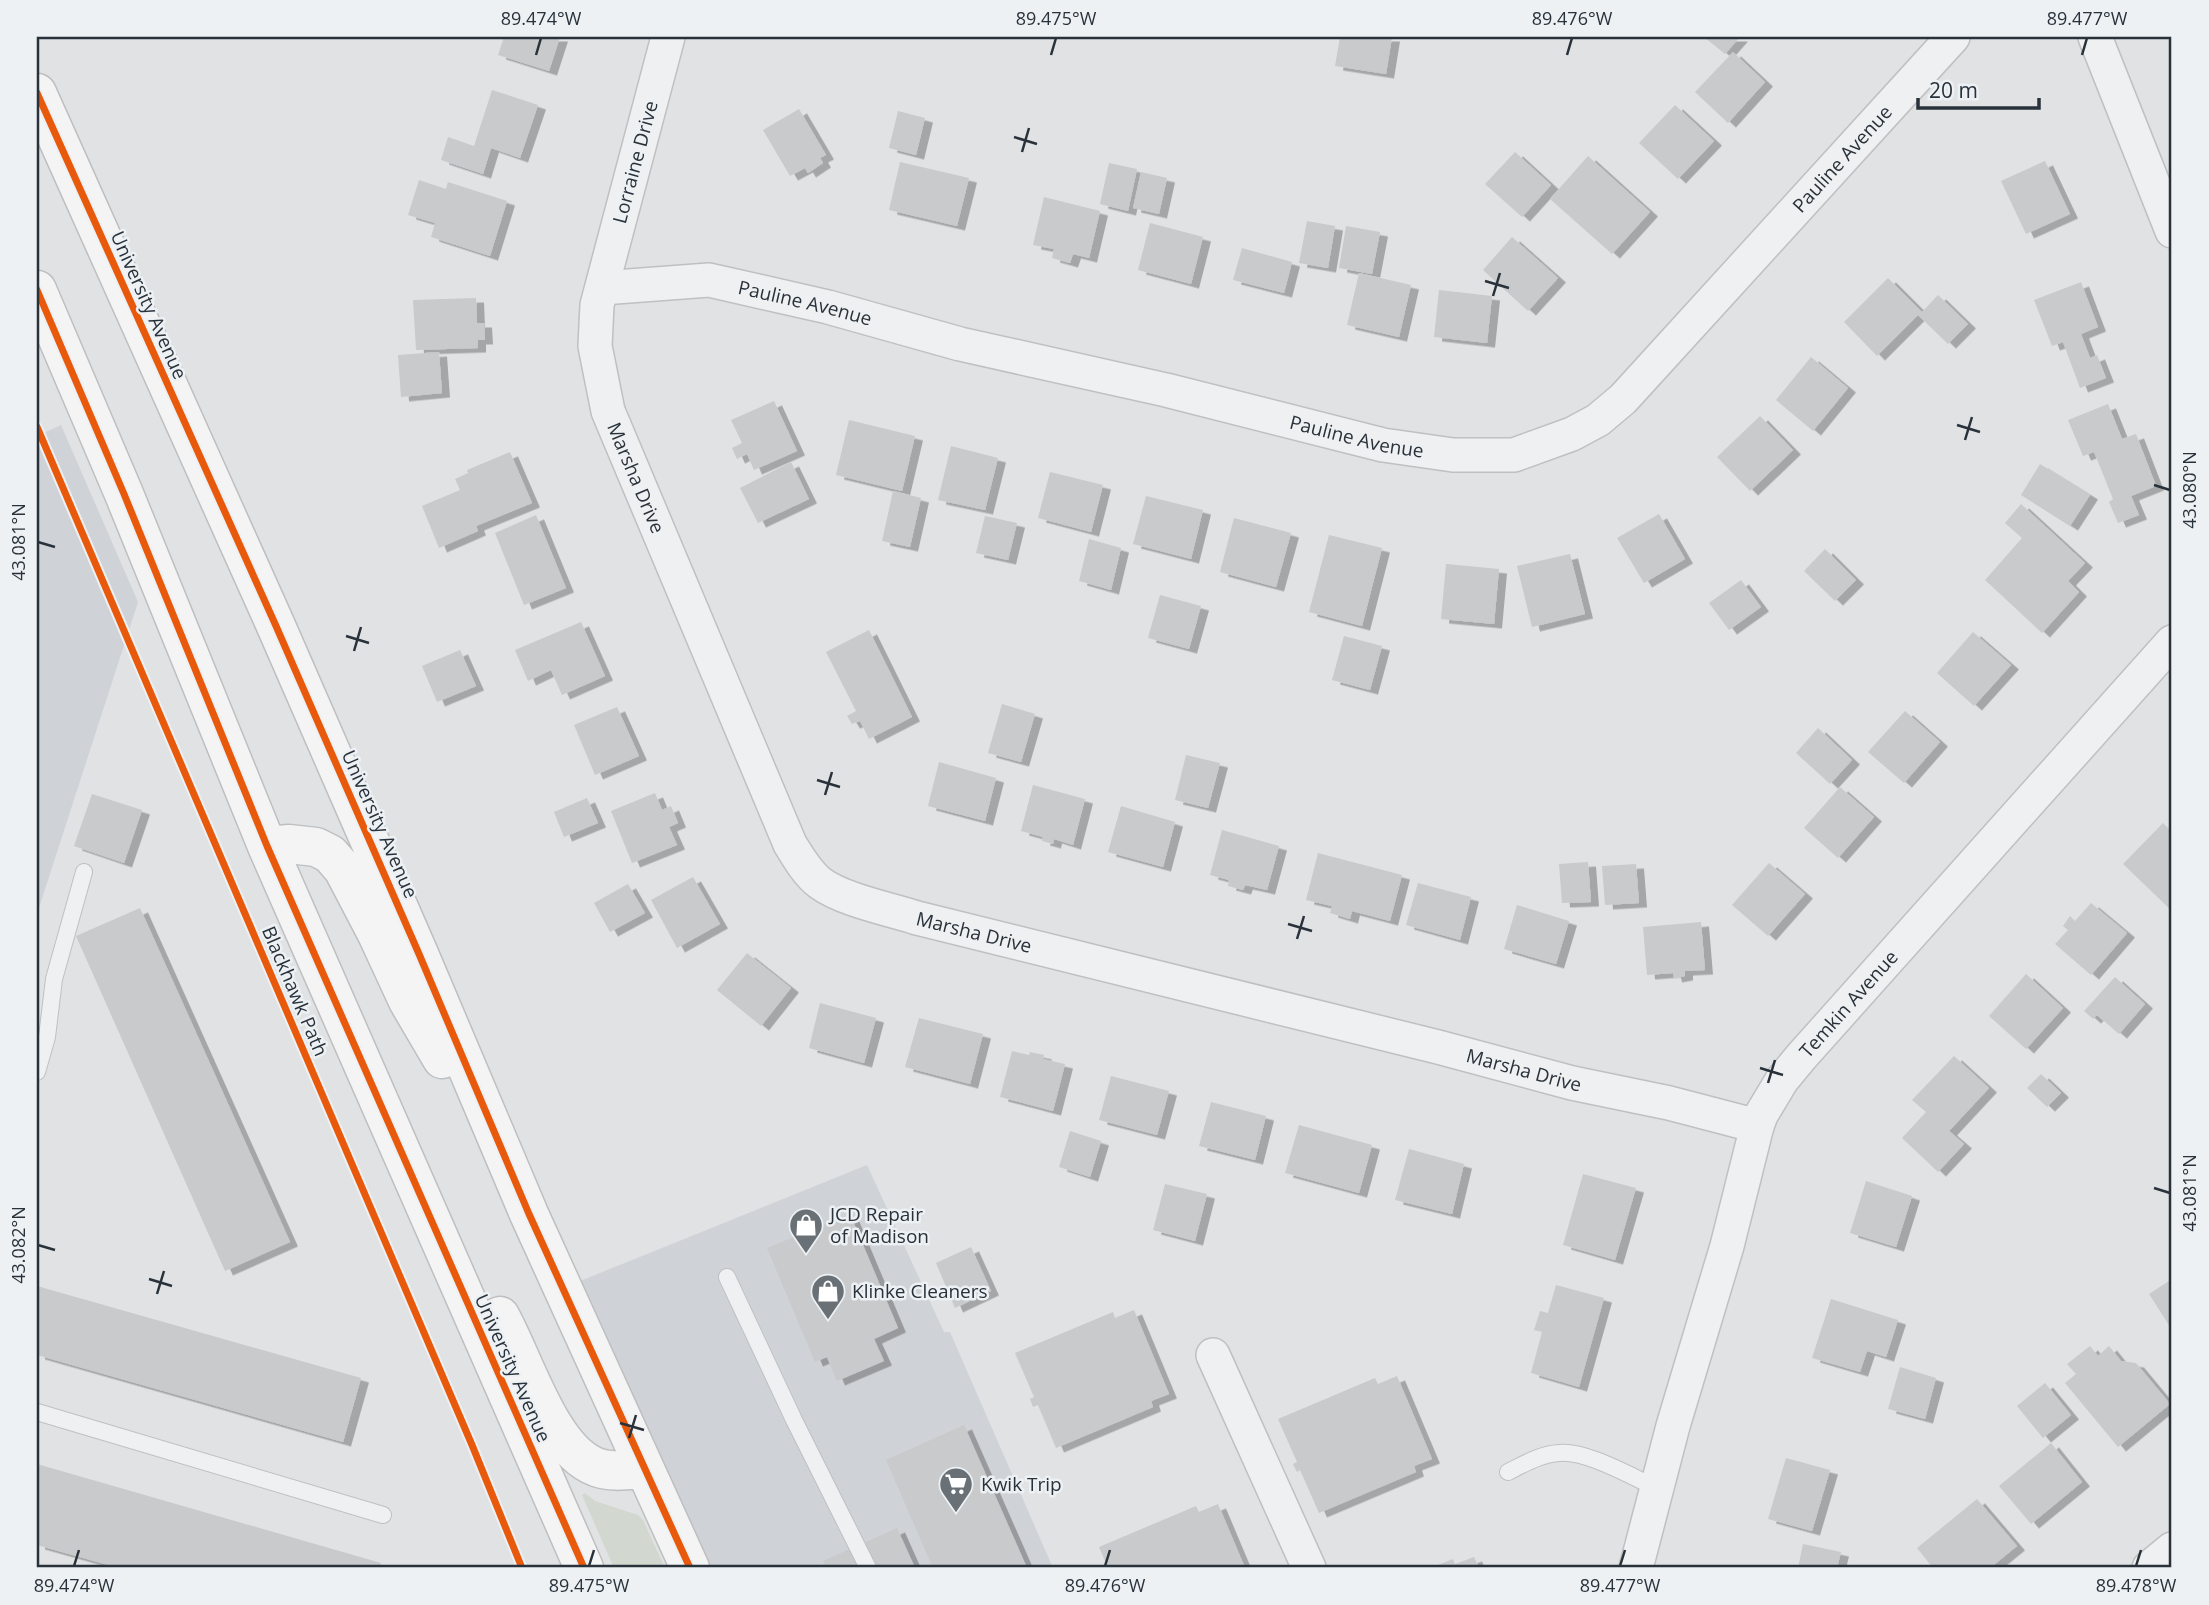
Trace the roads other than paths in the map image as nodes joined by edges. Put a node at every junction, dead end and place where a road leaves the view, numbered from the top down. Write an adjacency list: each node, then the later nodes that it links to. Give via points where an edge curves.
1 (668, 37): 6 (street, Lorraine Drive)
2 (1953, 37): 6 (street, Pauline Avenue, via 1623,399 1572,434 1514,455 1454,455 1383,445 709,281)
3 (2095, 37): 5 (street)
4 (37, 93): 14 (main road, University Avenue, via 276,626)
5 (2172, 231)
6 (602, 288): 12 (street, Marsha Drive, via 595,346 608,411 790,844 820,883 840,894 918,918)
7 (37, 290): 9 (main road, University Avenue)
8 (2172, 642): 12 (street, Temkin Avenue, via 1801,1057)
9 (267, 846): 13 (main road, University Avenue); 14 (main road, via 316,846 343,869 408,1001)
10 (84, 872): 11 (lane, via 54,979 47,1037)
11 (37, 1072)
12 (1758, 1126): 20 (street, Temkin Avenue)
13 (412, 1179): 18 (main road, via 503,1321 561,1438 596,1467); 23 (main road, University Avenue)
14 (517, 1184): 18 (main road, University Avenue)
15 (727, 1277): 25 (lane)
16 (1213, 1355): 26 (street)
17 (37, 1412): 21 (lane)
18 (644, 1469): 24 (main road, University Avenue)
19 (1508, 1472): 20 (lane, via 1561,1452 1591,1458)
20 (1657, 1488): 27 (street, Temkin Avenue)
21 (383, 1515)
22 (2172, 1549): 28 (street)
23 (584, 1568)
24 (690, 1568)
25 (868, 1568)
26 (1309, 1568)
27 (1636, 1568)
28 (2149, 1568)

